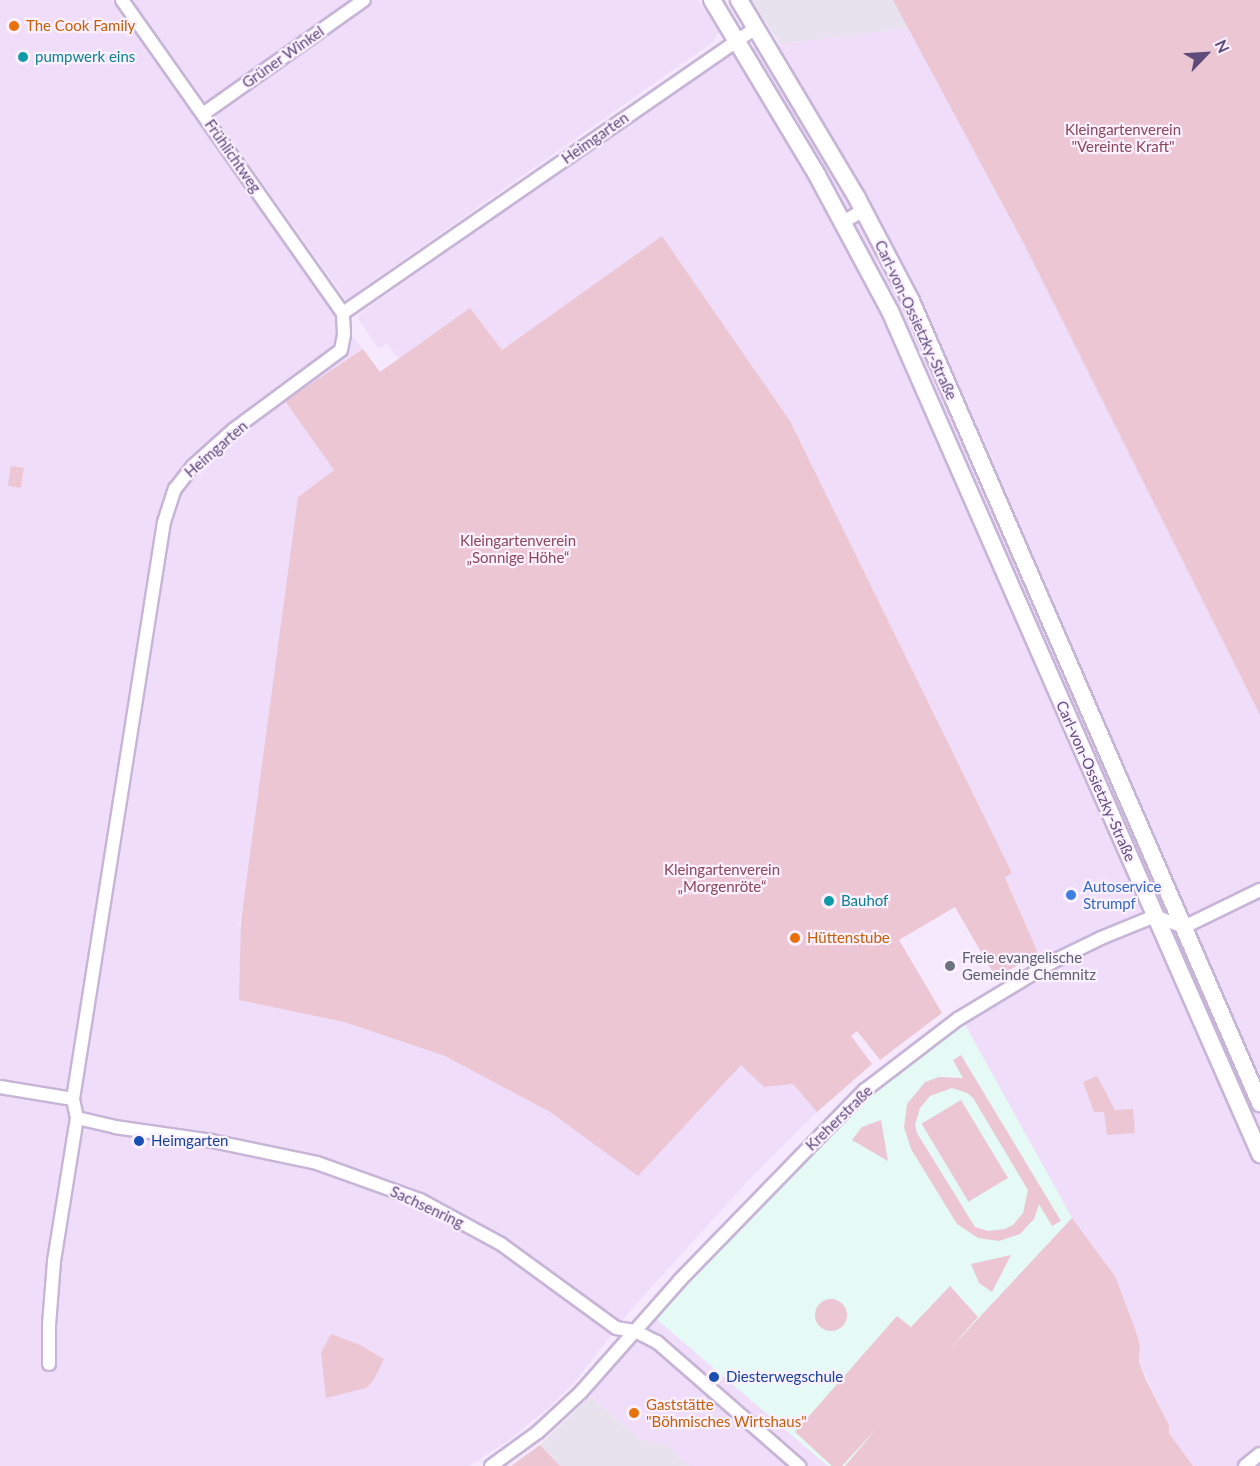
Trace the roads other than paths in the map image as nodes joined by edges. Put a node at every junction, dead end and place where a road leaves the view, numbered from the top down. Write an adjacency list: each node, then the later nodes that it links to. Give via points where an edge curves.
1 (122, 0): 7 (street, Frühlichtweg)
2 (364, 0): 7 (street, Grüner Winkel)
3 (712, 0): 6 (street, Carl-von-Ossietzky-Straße)
4 (739, 0): 5 (street, Carl-von-Ossietzky-Straße)
5 (757, 27): 6 (street); 8 (street, Carl-von-Ossietzky-Straße)
6 (737, 39): 9 (street, Carl-von-Ossietzky-Straße); 10 (street, Heimgarten)
7 (203, 114): 10 (street, Frühlichtweg)
8 (864, 210): 9 (street); 11 (street, Carl-von-Ossietzky-Straße, via 910,301)
9 (843, 222): 12 (street, Carl-von-Ossietzky-Straße, via 890,311)
10 (343, 313): 17 (street, Heimgarten, via 341,350 214,446 181,480 170,500 155,566)
11 (1039, 596): 12 (street); 15 (street, Carl-von-Ossietzky-Straße)
12 (1019, 605): 14 (street, Carl-von-Ossietzky-Straße)
13 (1260, 890): 15 (street)
14 (1155, 916): 15 (street); 20 (street, Carl-von-Ossietzky-Straße); 21 (street, Kreherstraße, via 1052,962 958,1020 865,1090)
15 (1184, 927): 18 (street, Carl-von-Ossietzky-Straße)
16 (0, 1087): 17 (street)
17 (73, 1099): 19 (street)
18 (1260, 1103)
19 (77, 1118): 21 (street, Sachsenring, via 317,1163 420,1200 501,1244 616,1328); 22 (street, via 54,1261)
20 (1260, 1154)
21 (635, 1331): 24 (street, Kreherstraße, via 581,1392 538,1432); 25 (street, Sachsenring, via 657,1342)
22 (49, 1364)
23 (1260, 1454): 26 (street)
24 (491, 1466)
25 (799, 1466)
26 (1245, 1466)

